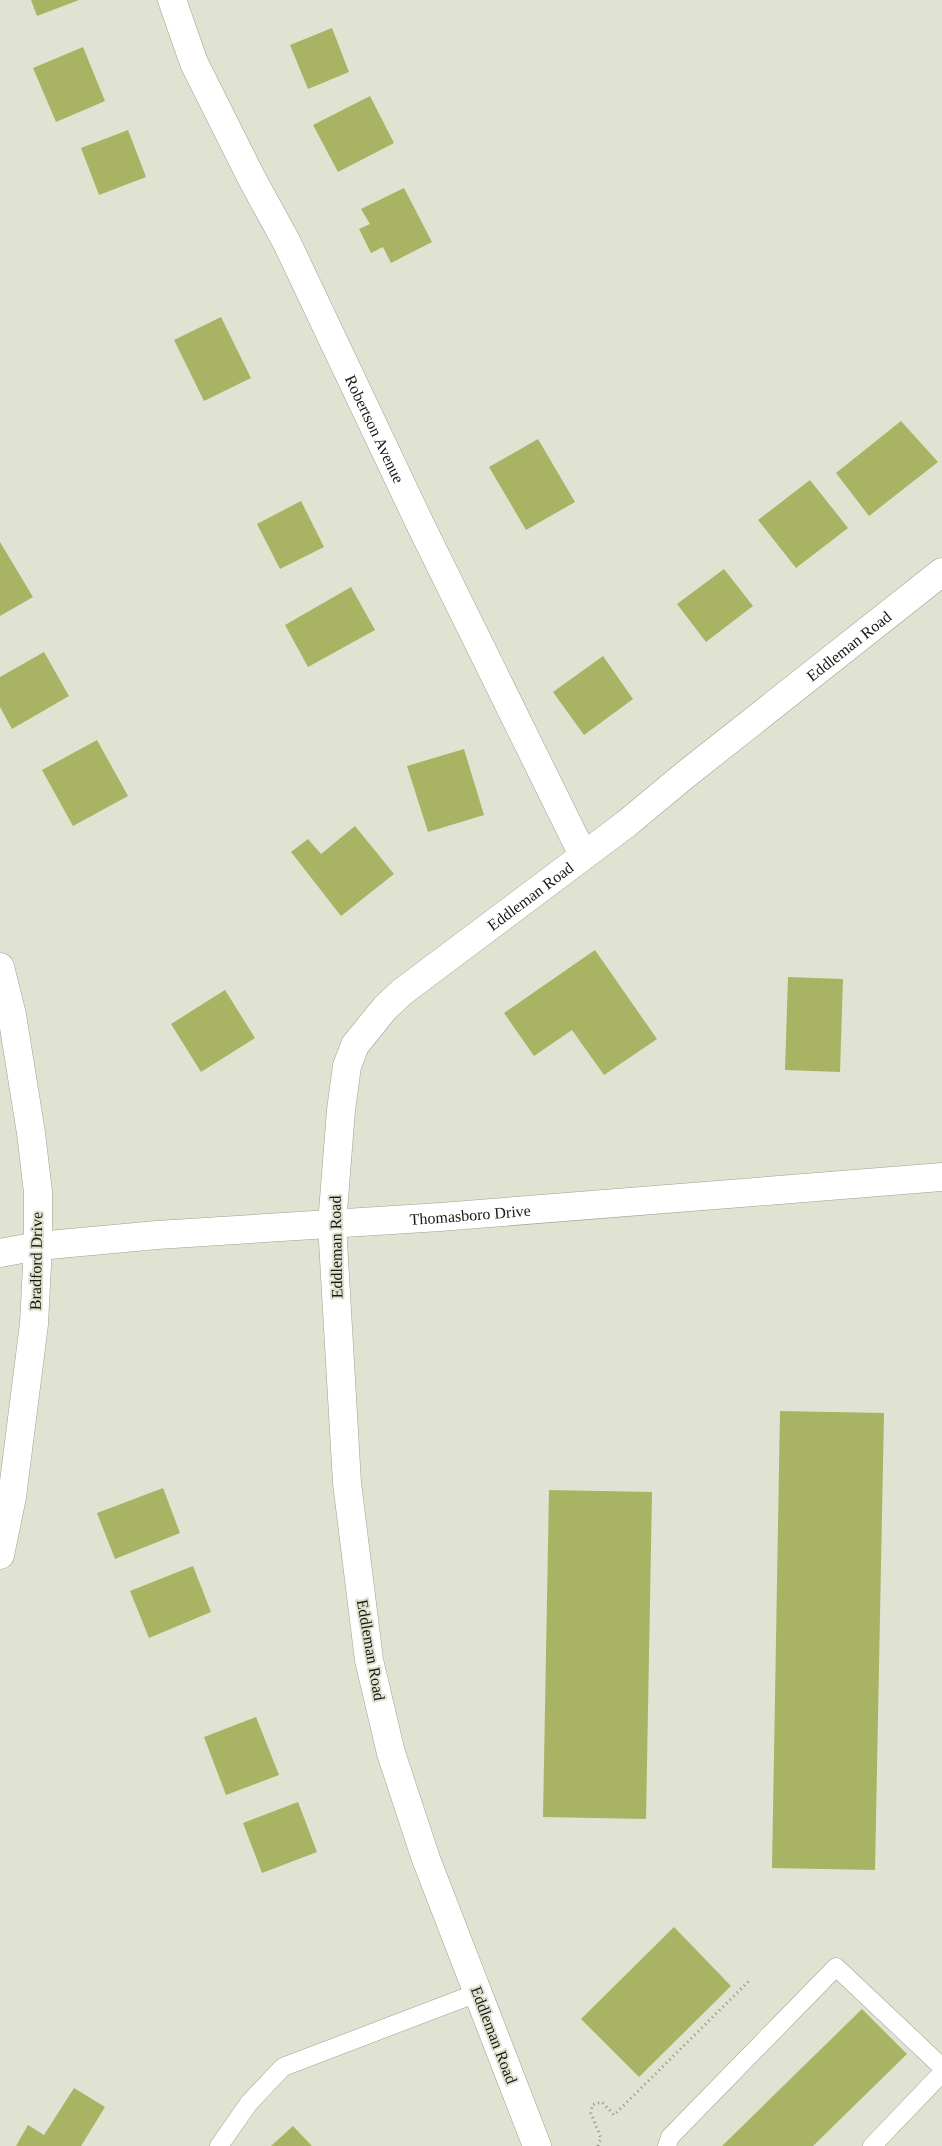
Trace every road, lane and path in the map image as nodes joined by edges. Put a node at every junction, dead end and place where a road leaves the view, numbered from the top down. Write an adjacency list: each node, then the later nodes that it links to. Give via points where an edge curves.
1 (172, 0): 3 (street, Robertson Avenue, via 194,63 287,243 417,518)
2 (942, 572): 3 (street, Eddleman Road)
3 (583, 855): 6 (street, Eddleman Road, via 402,992 355,1044 347,1066 341,1110)
4 (0, 967): 7 (street, Bradford Drive, via 12,1015 31,1133 38,1192)
5 (942, 1176): 6 (street, Thomasboro Drive)
6 (332, 1224): 7 (street, Thomasboro Drive); 11 (street, Eddleman Road, via 347,1483 369,1660 391,1753 426,1859)
7 (38, 1246): 8 (street, Thomasboro Drive); 9 (street, Bradford Drive, via 33,1334 12,1497)
8 (0, 1253)
9 (0, 1555)
10 (751, 1979): 16 (path, via 614,2115 602,2102 592,2105 591,2113 601,2138)
11 (477, 1993): 14 (lane, via 283,2067 249,2103); 15 (street, Eddleman Road)
12 (942, 2067): 17 (lane, via 836,1967 670,2137)
13 (942, 2073): 18 (lane)
14 (219, 2146)
15 (537, 2146)
16 (598, 2146)
17 (667, 2146)
18 (872, 2146)

